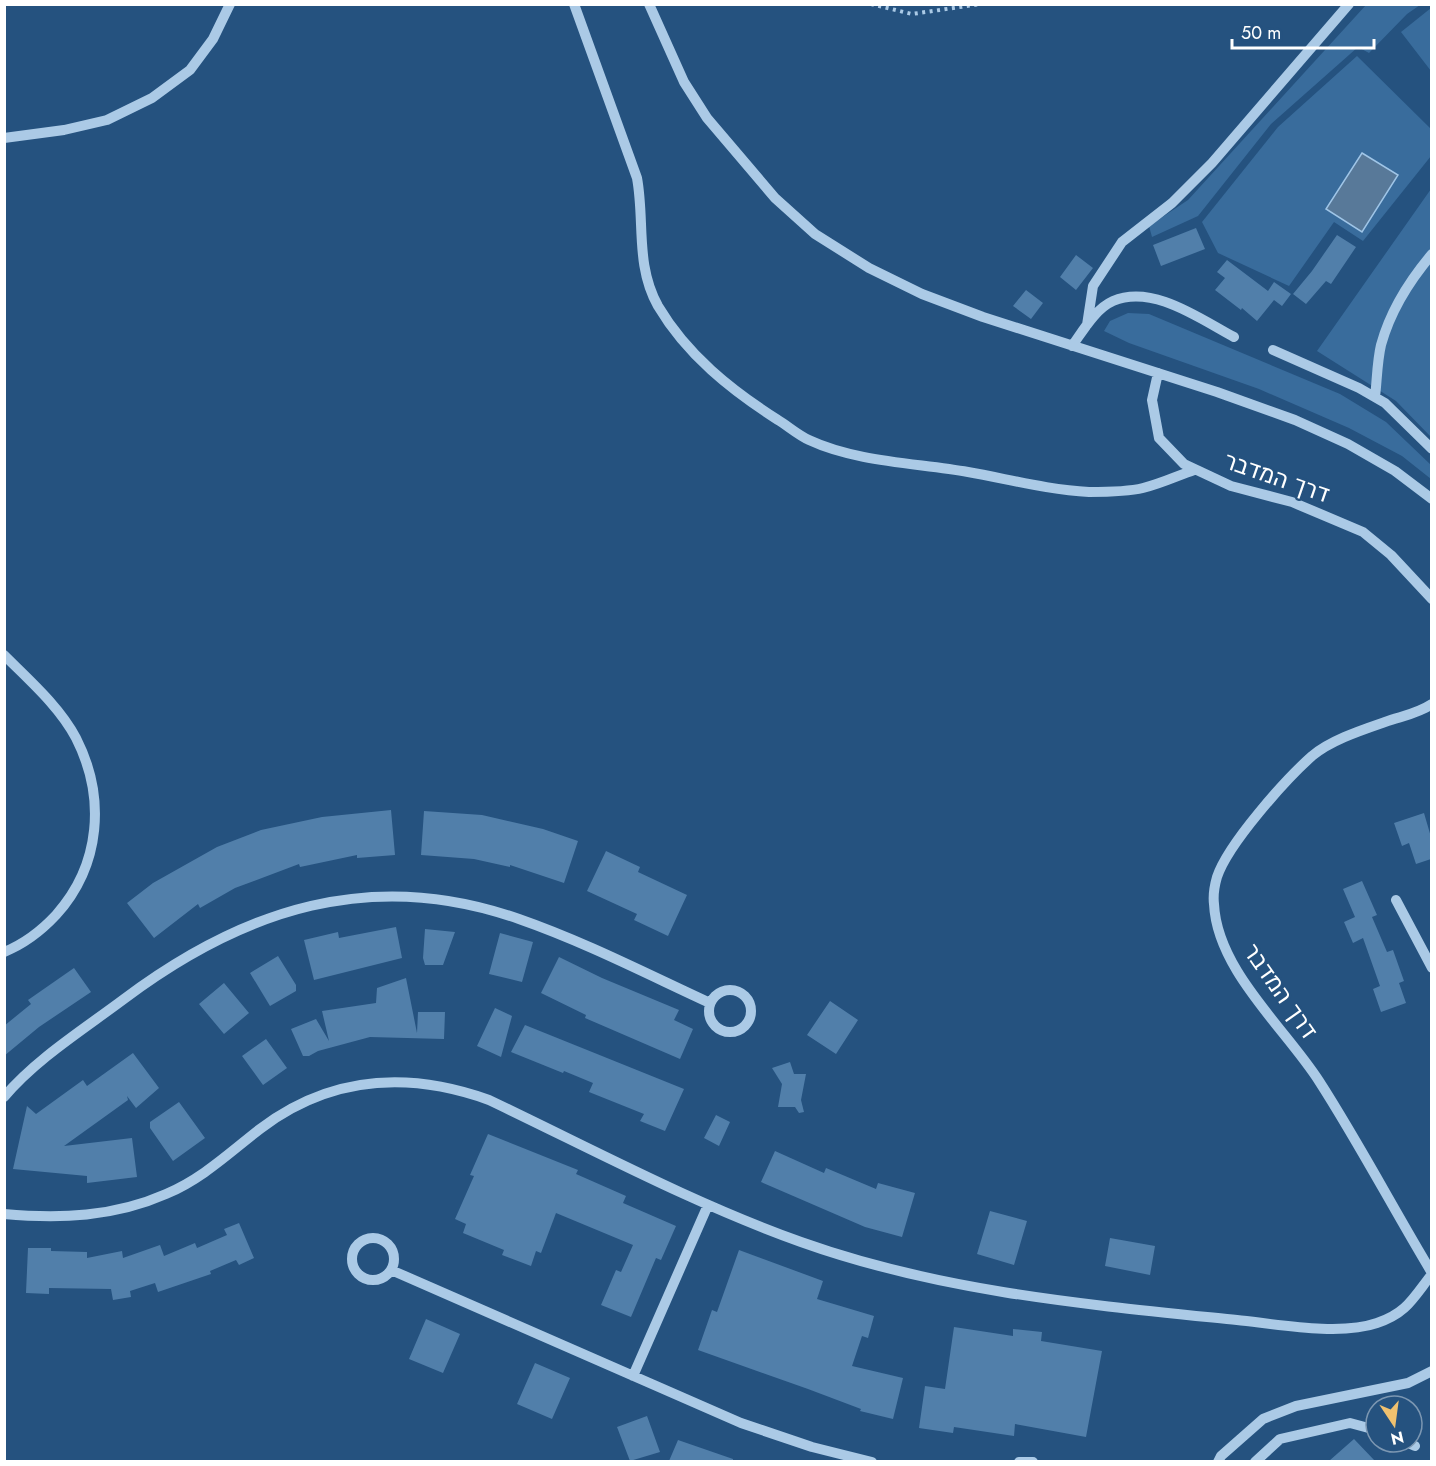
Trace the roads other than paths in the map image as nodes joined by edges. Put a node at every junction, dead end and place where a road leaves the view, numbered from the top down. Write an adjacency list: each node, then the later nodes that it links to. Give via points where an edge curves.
1 (230, 4): 5 (street, via 213,39 190,70 152,98 107,120)
2 (574, 4): 14 (street, via 637,178 645,275 658,305 703,364 759,408 808,439 839,450 1089,492 1142,488)
3 (649, 4): 9 (street, via 684,82 707,118 775,198 814,234 869,268 922,294)
4 (1350, 4): 7 (street, via 1212,163 1172,203 1122,242 1093,286)
5 (4, 138)
6 (1431, 255): 12 (street, via 1394,312 1381,346)
7 (1088, 325): 8 (street, via 1113,301 1140,296 1168,303); 9 (street)
8 (1234, 337)
9 (1072, 346): 11 (street)
10 (1273, 350): 12 (street)
11 (1158, 373): 14 (street, דרך המדבר, via 1152,400 1159,438); 15 (street, via 1295,420 1348,444 1395,471)
12 (1376, 397): 13 (street)
13 (1431, 449)
14 (1194, 470): 16 (street, דרך המדבר, via 1231,486 1292,502 1362,532 1391,555)
15 (1431, 499)
16 (1431, 599)
17 (4, 655): 20 (street, via 75,736 90,770 96,806 91,851 67,903 44,928)
18 (1431, 704): 27 (street, דרך המדבר, via 1314,754 1283,784 1230,851 1217,878 1214,904 1220,938 1237,970 1319,1082)
19 (1396, 900): 21 (street)
20 (4, 952)
21 (1431, 968)
22 (710, 1003): 22 (street, via 710,1020 722,1031 738,1031 750,1020 750,1003 739,992 722,992); 23 (street, via 517,918 432,899 348,899 265,918 181,959 34,1067)
23 (4, 1097)
24 (708, 1205): 25 (street, via 489,1100 437,1085 385,1082 333,1092 301,1105 261,1128 191,1181 142,1204 89,1215); 27 (street, via 843,1256 959,1284 1080,1303 1279,1324 1350,1329 1375,1324 1402,1312); 29 (street)
25 (4, 1215)
26 (391, 1270): 26 (street, via 394,1254 384,1241 368,1239 355,1248 352,1264 362,1277 378,1280); 29 (street)
27 (1431, 1274)
28 (1431, 1371): 34 (street, via 1408,1383 1296,1406 1263,1419)
29 (633, 1376): 31 (street, via 760,1430)
30 (1364, 1427): 35 (street, via 1350,1423 1280,1439)
31 (872, 1461)
32 (1019, 1461): 33 (street)
33 (1033, 1461)
34 (1218, 1461)
35 (1255, 1461)

